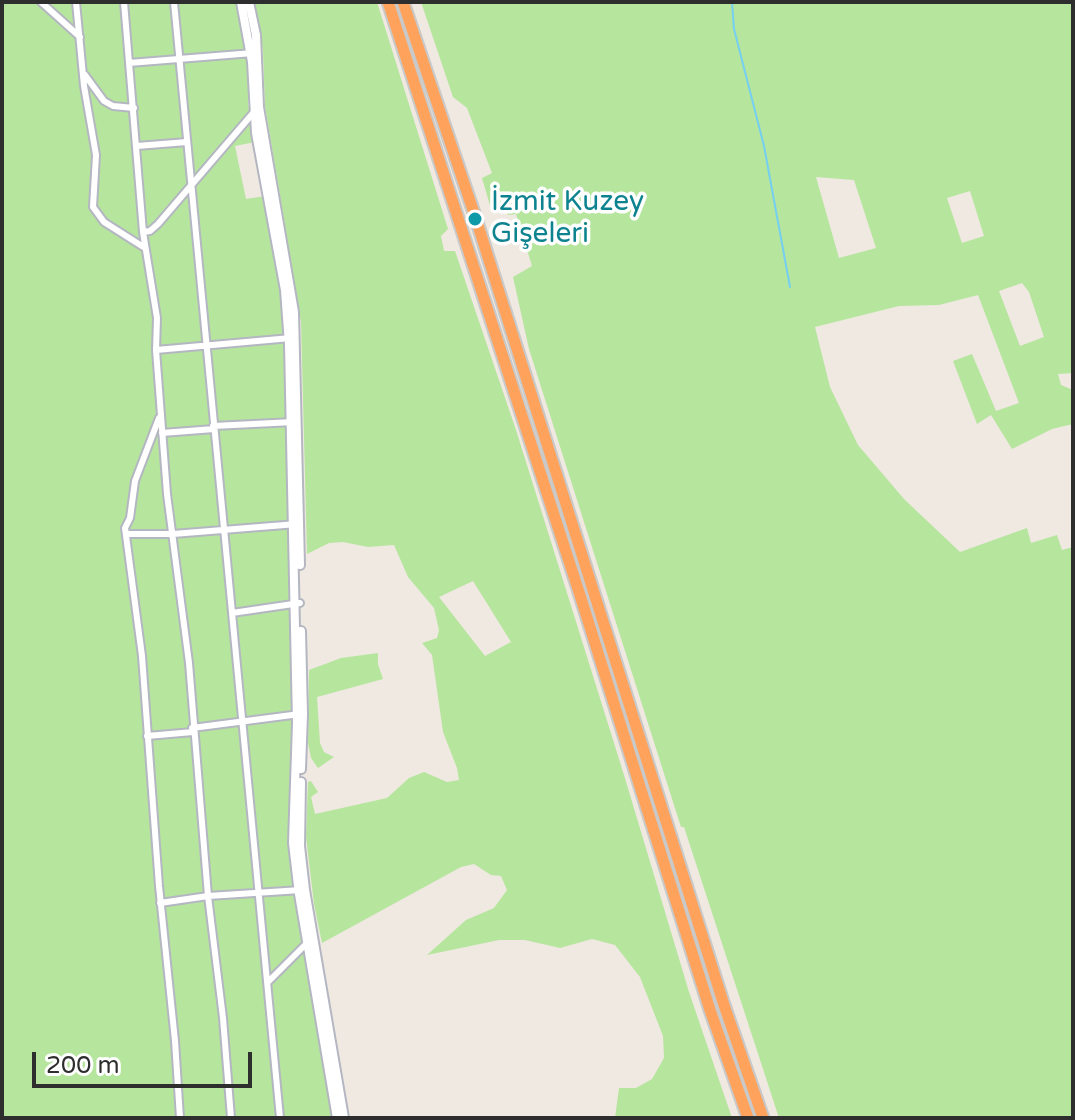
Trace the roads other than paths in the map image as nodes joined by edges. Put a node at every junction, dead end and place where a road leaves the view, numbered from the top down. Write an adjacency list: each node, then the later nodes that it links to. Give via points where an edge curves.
1 (41, 2): 9 (street)
2 (76, 2): 9 (street)
3 (124, 2): 12 (street)
4 (174, 2): 11 (street)
5 (241, 2): 10 (main road)
6 (249, 2): 10 (main road)
7 (388, 2): 49 (highway)
8 (403, 2): 50 (highway)
9 (80, 37): 13 (street)
10 (254, 53): 11 (street); 15 (main road)
11 (180, 60): 12 (street); 16 (street)
12 (129, 63): 14 (street)
13 (83, 72): 14 (street, via 104,101); 20 (street, via 96,155 93,207 104,222)
14 (134, 108): 17 (street)
15 (256, 110): 18 (street); 21 (main road, via 290,288)
16 (187, 142): 17 (street); 18 (street)
17 (137, 146): 19 (street)
18 (191, 185): 19 (street, via 158,224); 22 (street)
19 (143, 232): 20 (street)
20 (145, 248): 23 (street, via 158,328)
21 (292, 338): 22 (street); 25 (main road)
22 (206, 345): 23 (street); 26 (street)
23 (156, 350): 24 (street)
24 (161, 415): 27 (street); 30 (street, via 135,481)
25 (294, 422): 26 (street); 28 (main road)
26 (213, 428): 27 (street); 29 (street)
27 (162, 433): 31 (street)
28 (298, 524): 29 (street); 32 (main road)
29 (224, 529): 31 (street); 33 (street)
30 (126, 534): 31 (street); 37 (street)
31 (173, 534): 36 (street)
32 (297, 603): 33 (street); 34 (main road)
33 (232, 613): 35 (street)
34 (300, 714): 35 (street); 38 (main road)
35 (242, 720): 36 (street); 39 (street)
36 (193, 730): 37 (street); 40 (street)
37 (147, 736): 41 (street)
38 (302, 890): 39 (street); 42 (main road)
39 (258, 892): 40 (street); 43 (street)
40 (208, 896): 41 (street); 45 (street)
41 (160, 903): 44 (street)
42 (310, 941): 43 (street); 47 (main road); 48 (main road)
43 (268, 982): 46 (street)
44 (180, 1118)
45 (231, 1118)
46 (280, 1118)
47 (337, 1118)
48 (344, 1118)
49 (748, 1118)
50 (763, 1118)

